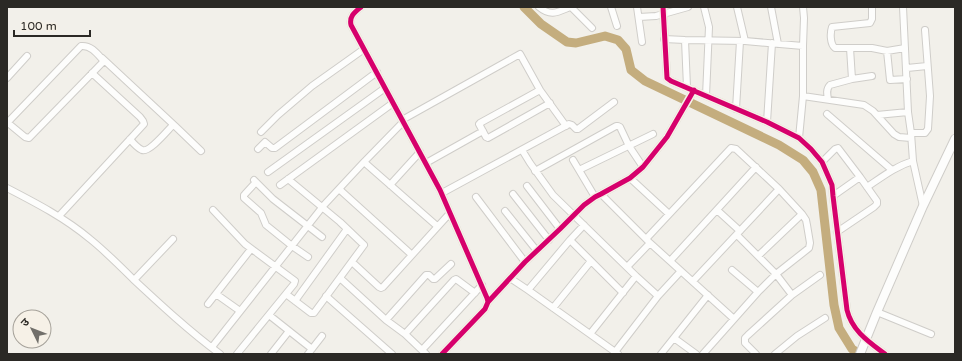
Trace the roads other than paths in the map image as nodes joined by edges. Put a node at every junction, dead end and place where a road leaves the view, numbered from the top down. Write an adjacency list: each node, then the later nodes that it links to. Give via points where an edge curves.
1 (361, 7): 28 (street, via 352,14 350,25)
2 (539, 7): 3 (street, via 552,13)
3 (570, 7): 17 (street)
4 (611, 7): 16 (street)
5 (636, 7): 15 (street)
6 (663, 7): 14 (street)
7 (688, 7): 14 (street)
8 (704, 7): 21 (street, via 709,23)
9 (737, 7): 22 (street)
10 (770, 7): 24 (street)
11 (803, 7): 25 (street)
12 (872, 7): 26 (street, via 870,23 833,26 831,29 833,47)
13 (903, 7): 27 (street)
14 (663, 14): 15 (street); 19 (street)
15 (638, 17): 23 (street)
16 (617, 26)
17 (592, 28)
18 (924, 30): 32 (street)
19 (664, 38): 20 (street); 40 (street, via 667,78)
20 (685, 40): 21 (street); 40 (street)
21 (709, 40): 22 (street); 44 (street)
22 (743, 41): 24 (street); 50 (street)
23 (642, 42)
24 (775, 43): 25 (street); 55 (street)
25 (803, 46): 45 (street)
26 (850, 48): 29 (street); 38 (street)
27 (905, 48): 29 (street); 33 (street)
28 (364, 49): 34 (street); 60 (street, via 312,86)
29 (887, 51): 39 (street, via 890,80)
30 (27, 56): 37 (street)
31 (102, 58): 35 (street, via 103,62); 56 (street, via 87,46 81,46); 57 (street)
32 (927, 66): 33 (street); 62 (street, via 930,96 928,128 925,133)
33 (907, 68): 39 (street)
34 (377, 72): 41 (street); 67 (street, via 275,148 265,142)
35 (92, 73): 56 (street, via 28,138); 64 (street, via 143,121 143,125)
36 (872, 76): 38 (street)
37 (7, 78)
38 (852, 79): 46 (street, via 830,85 827,89)
39 (907, 79): 51 (street)
40 (687, 87): 43 (street)
41 (385, 88): 48 (street); 81 (street)
42 (540, 90): 49 (street); 54 (street, via 519,54); 59 (street, via 480,123)
43 (693, 93): 44 (street); 76 (street, via 667,137)
44 (706, 96): 50 (street)
45 (803, 96): 46 (street); 63 (street)
46 (828, 99): 53 (street, via 864,105)
47 (614, 102): 58 (street, via 578,129 570,124)
48 (393, 103): 54 (street); 84 (street)
49 (550, 103): 58 (street); 59 (street, via 488,138)
50 (736, 108): 55 (street)
51 (908, 112): 53 (street); 62 (street)
52 (827, 114): 79 (street)
53 (877, 115): 62 (street, via 899,137)
54 (403, 121): 70 (street); 73 (street)
55 (768, 122): 63 (street)
56 (7, 123)
57 (175, 126): 64 (street, via 146,150 142,150); 68 (street)
58 (566, 126): 69 (street)
59 (483, 131): 75 (street)
60 (261, 132)
61 (653, 134): 66 (street)
62 (911, 135): 72 (street)
63 (799, 138): 74 (street)
64 (130, 139): 107 (street)
65 (954, 142): 98 (main road)
66 (629, 146): 76 (street); 78 (street); 80 (street, via 620,127 617,126)
67 (258, 149)
68 (201, 150)
69 (522, 150): 80 (street); 92 (street)
70 (420, 152): 75 (street); 86 (street)
71 (573, 160): 78 (street)
72 (913, 161): 79 (street); 98 (street)
73 (364, 162): 86 (street); 90 (street)
74 (822, 162): 82 (street, via 838,148); 95 (street, via 832,186)
75 (426, 163): 92 (street)
76 (643, 167): 83 (street)
77 (756, 168): 91 (street); 101 (street); 104 (street, via 736,149 730,148)
78 (579, 170): 97 (street)
79 (892, 170): 89 (street)
80 (535, 171): 106 (street, via 553,195)
81 (268, 172)
82 (860, 177): 89 (street); 95 (street)
83 (630, 178): 94 (street); 104 (street)
84 (288, 179): 85 (street); 99 (street)
85 (280, 185)
86 (390, 185): 110 (street)
87 (527, 186): 112 (street)
88 (7, 188): 107 (street)
89 (868, 188): 113 (street, via 877,201 876,205)
90 (339, 189): 99 (street); 123 (street)
91 (780, 189): 105 (street); 114 (street)
92 (442, 193): 103 (street)
93 (513, 194): 117 (street)
94 (601, 194): 97 (street); 119 (street)
95 (833, 196): 113 (street)
96 (476, 197): 129 (street)
97 (594, 197): 106 (street)
98 (923, 206): 158 (main road)
99 (322, 208): 109 (street); 111 (street)
100 (213, 210): 121 (street)
101 (717, 210): 114 (street); 127 (street)
102 (505, 211): 122 (street)
103 (450, 213): 110 (street); 142 (street)
104 (669, 214): 119 (street)
105 (802, 214): 124 (street); 135 (street, via 806,220 810,247)
106 (573, 215): 108 (street); 112 (street)
107 (59, 216): 140 (street, via 91,240)
108 (584, 225): 118 (street); 132 (street)
109 (308, 226): 115 (street); 120 (street); 120 (street, via 273,199 255,181 244,198 261,213 266,225)
110 (437, 226): 123 (street)
111 (347, 229): 128 (street, via 364,245); 153 (street)
112 (560, 229): 117 (street)
113 (837, 232): 169 (street, via 847,310)
114 (739, 233): 124 (street); 141 (street)
115 (322, 238)
116 (173, 240): 140 (street)
117 (549, 240): 122 (street)
118 (570, 240): 126 (street); 143 (street)
119 (648, 241): 127 (street); 132 (street)
120 (292, 246): 125 (street); 131 (street)
121 (251, 249): 131 (street); 147 (street)
122 (537, 251): 129 (street)
123 (412, 255): 128 (street, via 381,288)
124 (758, 256): 135 (street)
125 (308, 257)
126 (591, 261): 144 (street); 156 (street)
127 (670, 261): 134 (street)
128 (352, 262): 138 (street)
129 (525, 262): 139 (street)
130 (451, 264): 162 (street, via 435,279 426,275)
131 (276, 266): 148 (street, via 295,281); 157 (street)
132 (627, 267): 137 (street)
133 (732, 270): 145 (street)
134 (680, 271): 141 (street); 151 (street)
135 (776, 274): 145 (street); 152 (street)
136 (820, 275): 152 (street)
137 (636, 276): 144 (street); 151 (street)
138 (340, 278): 150 (street); 162 (street)
139 (510, 278): 143 (street); 154 (street)
140 (134, 280): 170 (street, via 197,337)
141 (693, 281): 149 (street)
142 (482, 285): 146 (street); 154 (street)
143 (528, 290): 156 (street)
144 (623, 292): 165 (street)
145 (758, 292): 161 (street)
146 (475, 293): 164 (street, via 458,280 454,280); 172 (street)
147 (216, 294): 155 (street); 157 (street)
148 (286, 294): 153 (street); 159 (street)
149 (708, 295): 161 (street); 168 (street)
150 (326, 296): 153 (street, via 312,313); 178 (street)
151 (658, 296): 174 (street)
152 (792, 296): 173 (street, via 745,338)
153 (296, 301)
154 (488, 302): 179 (street, via 485,309)
155 (208, 304)
156 (553, 308): 165 (street)
157 (240, 312): 170 (street)
158 (877, 312): 166 (street); 169 (main road)
159 (269, 315): 163 (street); 176 (street)
160 (825, 318): 184 (street)
161 (734, 319): 182 (street)
162 (386, 320): 164 (street)
163 (289, 331): 171 (street); 177 (street)
164 (405, 334): 172 (street)
165 (590, 334): 174 (street)
166 (932, 334)
167 (322, 336): 171 (street)
168 (674, 338): 180 (street); 181 (street)
169 (864, 342): 185 (main road); 186 (street)
170 (212, 347): 175 (street)
171 (310, 352)
172 (424, 352)
173 (748, 352): 183 (street)
174 (616, 353)
175 (220, 354)
176 (237, 354)
177 (271, 354)
178 (392, 354)
179 (442, 354)
180 (661, 354)
181 (696, 354)
182 (703, 354)
183 (756, 354)
184 (774, 354)
185 (860, 354)
186 (885, 354)

